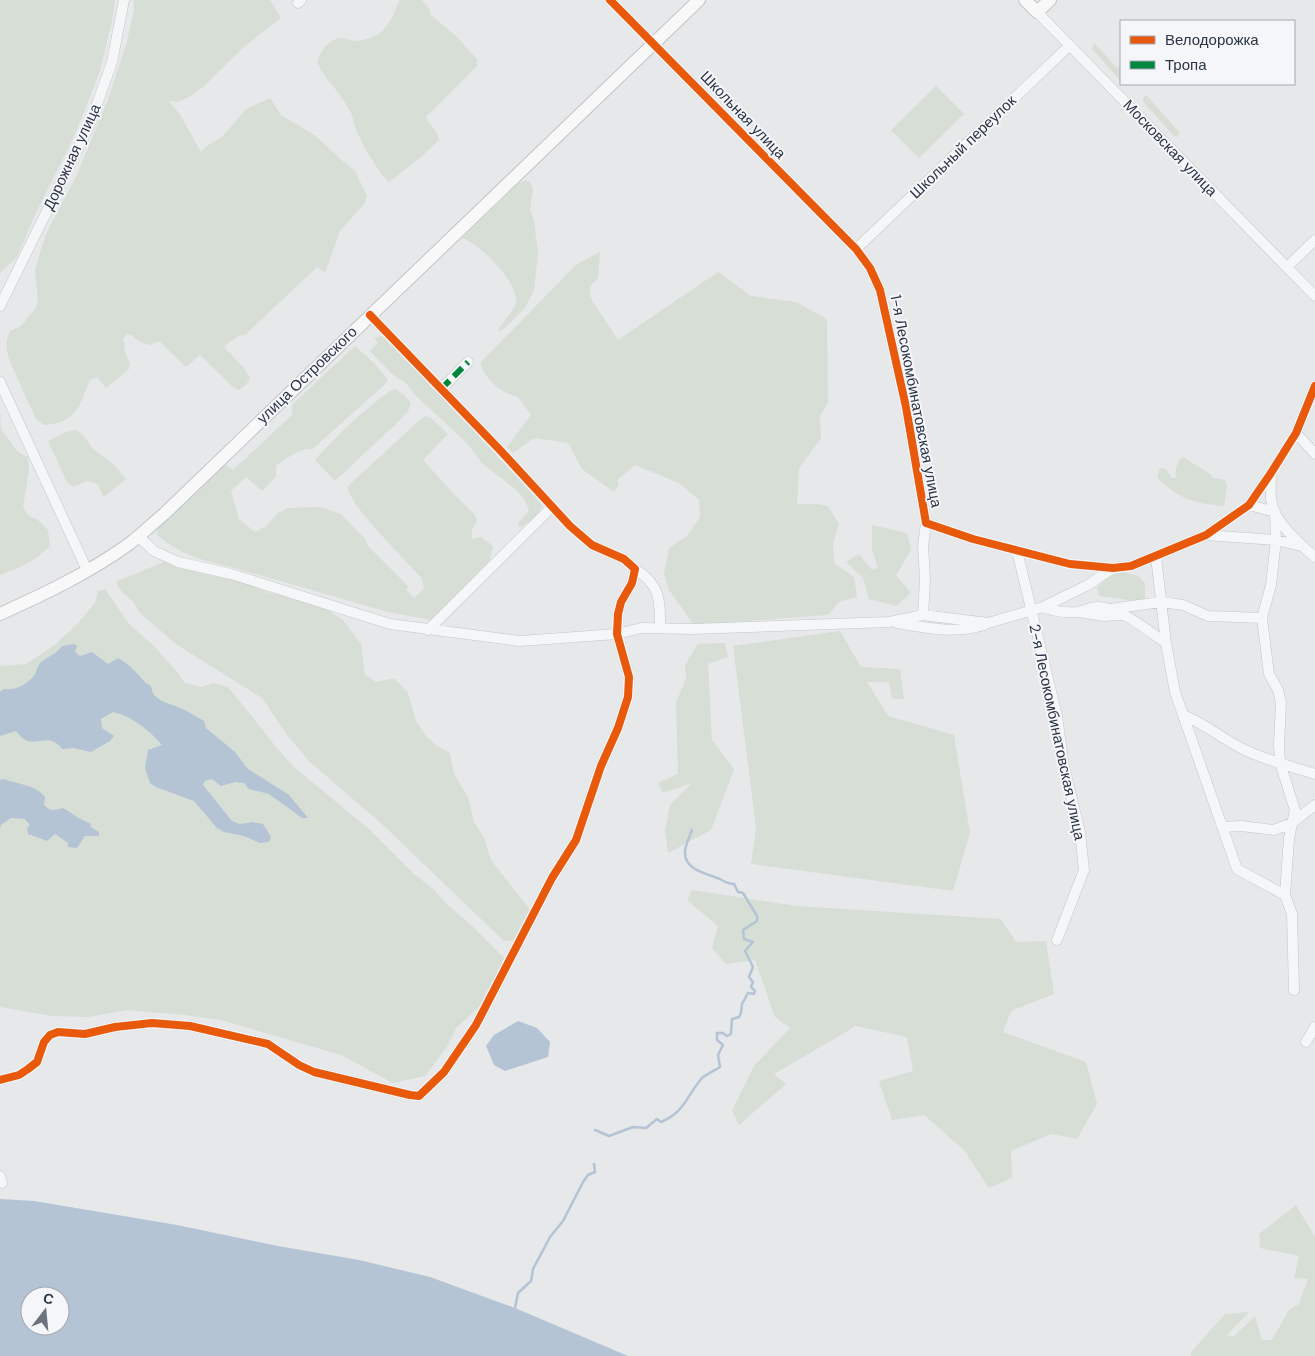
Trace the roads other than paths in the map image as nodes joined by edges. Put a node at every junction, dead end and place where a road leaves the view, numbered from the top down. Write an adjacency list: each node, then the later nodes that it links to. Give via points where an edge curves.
1 (124, 0): 13 (street, Дорожная улица, via 112,62 90,124)
2 (610, 0): 7 (street, Школьная улица)
3 (699, 0): 7 (main road, улица Островского)
4 (1025, 0): 6 (main road, Московская улица)
5 (1050, 0): 6 (main road)
6 (1038, 12): 8 (street, Московская улица)
7 (654, 45): 10 (street, Школьная улица); 14 (main road, улица Островского)
8 (1070, 45): 10 (street, Школьный переулок); 11 (street, Московская улица)
9 (1315, 240): 11 (street)
10 (856, 249): 25 (street, 1-я Лесокомбинатовская улица, via 880,290 906,406)
11 (1287, 267): 12 (street, Московская улица)
12 (1315, 296)
13 (0, 306)
14 (370, 315): 18 (street); 27 (main road, улица Островского)
15 (468, 362): 18 (street)
16 (0, 382): 35 (street)
17 (1315, 386): 19 (street)
18 (441, 389): 23 (street)
19 (1296, 432): 20 (street); 21 (street)
20 (1315, 454)
21 (1271, 473): 22 (street); 24 (street)
22 (1249, 505): 24 (street); 26 (street)
23 (552, 507): 34 (street, via 592,544 624,559); 48 (street)
24 (1275, 512): 28 (street); 29 (street)
25 (926, 523): 30 (street, 1-я Лесокомбинатовская улица); 43 (street)
26 (1206, 535): 28 (street); 31 (street)
27 (138, 536): 35 (main road, улица Островского); 48 (street, via 154,551 178,562 231,574 390,624)
28 (1276, 540): 29 (street); 44 (street, via 1271,585)
29 (1301, 546): 32 (street)
30 (1017, 551): 33 (street, 1-я Лесокомбинатовская улица, via 1070,564); 39 (street, 2-я Лесокомбинатовская улица)
31 (1156, 557): 33 (street, via 1131,566); 36 (street)
32 (1315, 557)
33 (1113, 568): 37 (street)
34 (635, 569): 47 (street, via 656,588 660,601); 49 (street, via 632,583 621,602)
35 (88, 570): 41 (main road, улица Островского)
36 (1161, 602): 38 (street); 44 (street, via 1183,605 1208,616); 50 (street)
37 (1043, 607): 39 (street); 40 (street, via 1051,611)
38 (1110, 609): 40 (street, via 1098,606); 42 (street)
39 (1031, 612): 46 (street); 58 (street, 2-я Лесокомбинатовская улица, via 1080,832 1084,870)
40 (1078, 612): 42 (street)
41 (0, 614)
42 (1123, 615): 50 (street)
43 (923, 616): 45 (street); 46 (street)
44 (1262, 618): 52 (street, via 1269,674 1281,704)
45 (889, 622): 46 (street, via 949,630); 47 (street, via 692,630)
46 (988, 623)
47 (660, 628): 49 (street, via 641,628)
48 (428, 630): 49 (street, via 520,641)
49 (617, 634): 62 (street, via 629,677 628,697 576,840 552,878 476,1025 444,1072 420,1096 314,1072 268,1044 190,1026 152,1023 85,1034 58,1032 44,1042 36,1062 28,1069)
50 (1166, 643): 51 (street, via 1175,692)
51 (1183, 715): 52 (street, via 1195,719 1240,748); 56 (street)
52 (1280, 763): 53 (street); 55 (street, via 1295,810)
53 (1315, 774)
54 (1315, 805): 55 (street)
55 (1292, 823): 56 (street, via 1274,830); 57 (street)
56 (1222, 827): 57 (street, via 1237,869)
57 (1285, 895): 59 (street, via 1292,914)
58 (1057, 940)
59 (1294, 990)
60 (1315, 1027): 61 (street)
61 (1306, 1042)
62 (0, 1080)

